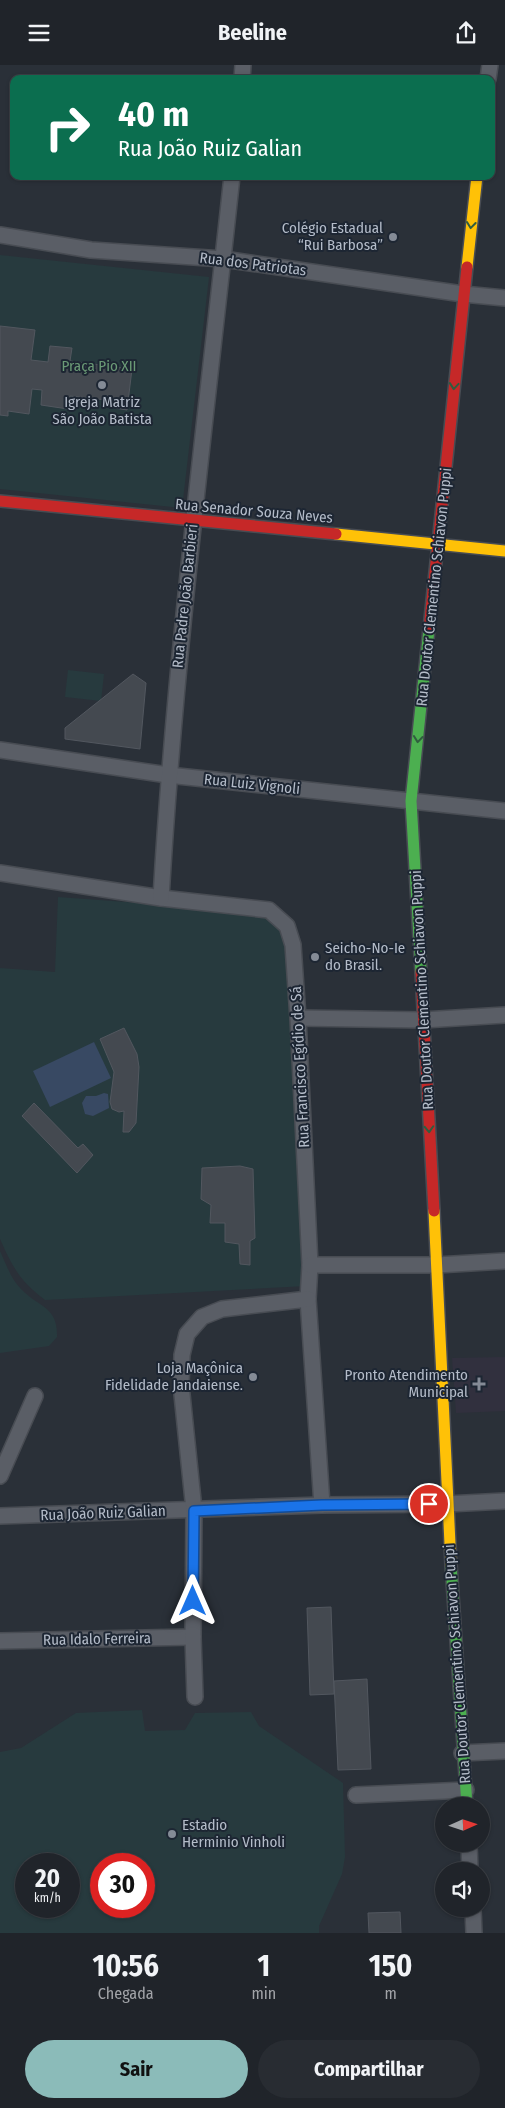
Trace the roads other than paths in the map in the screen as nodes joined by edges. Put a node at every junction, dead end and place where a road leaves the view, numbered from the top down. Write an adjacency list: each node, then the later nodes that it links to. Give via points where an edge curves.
1 (232, 180): 4 (street, Rua Padre João Barbieri)
2 (477, 180): 5 (street, Rua Doutor Clementino Schiavon Puppi, one-way to 5)
3 (0, 235): 4 (street, Rua dos Patriotas, via 91,250)
4 (223, 259): 5 (street, Rua dos Patriotas); 8 (street, Rua Padre João Barbieri)
5 (463, 295): 6 (street, Rua dos Patriotas); 9 (street, Rua Doutor Clementino Schiavon Puppi, one-way to 9)
6 (505, 298)
7 (0, 501): 8 (street, Rua Senador Souza Neves)
8 (193, 520): 9 (street, Rua Senador Souza Neves); 12 (street, Rua Padre João Barbieri)
9 (439, 543): 10 (street, Rua Senador Souza Neves); 13 (street, Rua Doutor Clementino Schiavon Puppi, one-way to 13)
10 (505, 551)
11 (0, 750): 12 (street, Rua Luiz Vignoli)
12 (168, 775): 13 (street, Rua Luiz Vignoli); 16 (street, Rua Padre João Barbieri)
13 (411, 801): 14 (street, Rua Luiz Vignoli); 19 (street, Rua Doutor Clementino Schiavon Puppi)
14 (505, 811)
15 (0, 873): 16 (street, Rua Francisco Egídio de Sá)
16 (161, 898): 18 (street, Rua Francisco Egídio de Sá, via 269,910 287,926 293,945)
17 (505, 1015): 19 (street)
18 (298, 1018): 19 (street); 21 (street, Rua Francisco Egídio de Sá)
19 (423, 1019): 22 (street, Rua Doutor Clementino Schiavon Puppi, one-way to 22)
20 (505, 1261): 22 (street)
21 (310, 1265): 22 (street); 23 (street, Rua Francisco Egídio de Sá)
22 (436, 1265): 27 (street, Rua Doutor Clementino Schiavon Puppi)
23 (308, 1299): 28 (street, Rua Francisco Egídio de Sá); 29 (street, via 222,1309 202,1317 187,1334 182,1355 181,1385)
24 (35, 1397): 25 (street)
25 (0, 1476)
26 (505, 1501): 27 (street, Rua João Ruiz Galian)
27 (447, 1504): 28 (street, Rua João Ruiz Galian); 35 (street, Rua Doutor Clementino Schiavon Puppi)
28 (322, 1505): 29 (street, Rua João Ruiz Galian)
29 (194, 1511): 30 (street, Rua João Ruiz Galian); 31 (street)
30 (0, 1516)
31 (193, 1637): 32 (street, Rua Idalo Ferreira); 33 (street)
32 (0, 1641)
33 (195, 1697)
34 (505, 1751): 35 (street)
35 (462, 1753): 36 (street, Rua Doutor Clementino Schiavon Puppi)
36 (466, 1790): 37 (street); 38 (street, Rua Doutor Clementino Schiavon Puppi)
37 (356, 1795)
38 (466, 1797)
39 (473, 1917): 40 (street)
40 (474, 1933)

